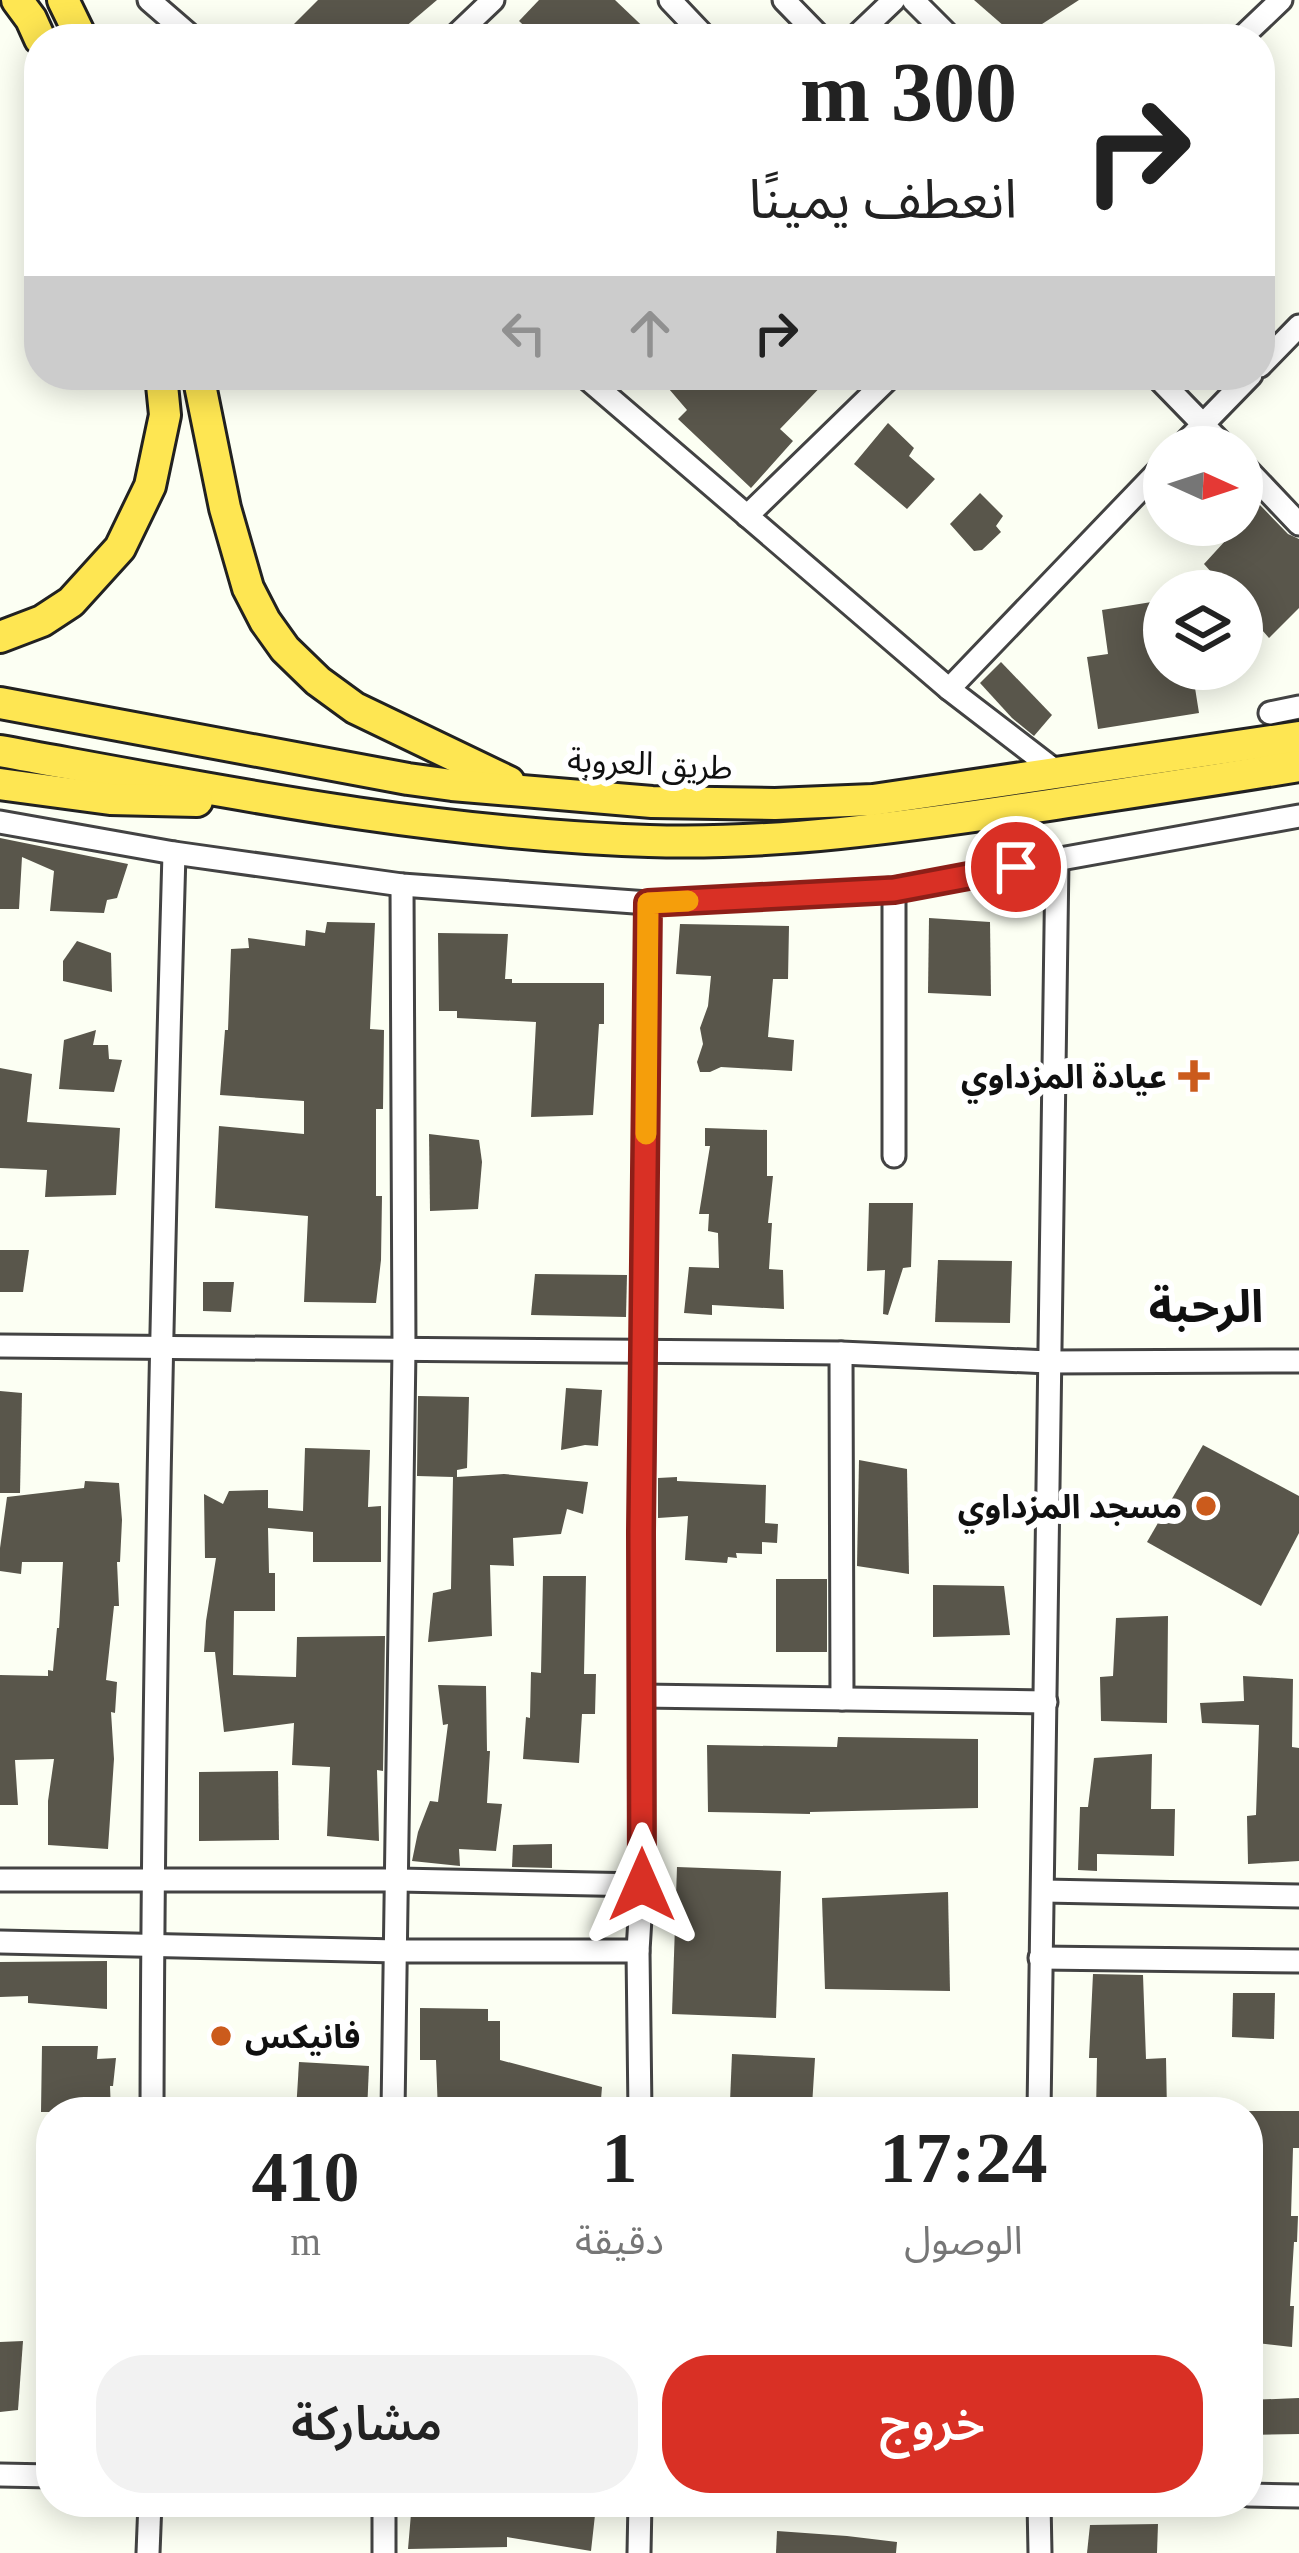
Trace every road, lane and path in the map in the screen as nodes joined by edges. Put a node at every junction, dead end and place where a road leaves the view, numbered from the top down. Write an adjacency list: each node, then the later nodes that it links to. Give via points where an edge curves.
1 (149, 0): 8 (street)
2 (493, 0): 9 (street)
3 (670, 0): 10 (street)
4 (784, 0): 11 (street)
5 (895, 0): 12 (street)
6 (913, 0): 13 (street)
7 (1281, 0): 14 (street)
8 (177, 24)
9 (468, 24)
10 (693, 24)
11 (807, 24)
12 (869, 24)
13 (937, 24)
14 (1256, 24)
15 (1299, 326): 16 (street)
16 (1275, 351)
17 (162, 390): 28 (highway, via 151,486 120,548 71,602)
18 (201, 390): 38 (highway, via 248,588 285,650 355,708)
19 (600, 390): 26 (street)
20 (876, 390): 26 (street)
21 (1170, 390): 23 (street)
22 (1236, 390): 23 (street)
23 (1203, 424)
24 (1263, 486): 27 (street)
25 (1143, 487): 29 (street)
26 (746, 516): 29 (street)
27 (1299, 524)
28 (0, 638)
29 (949, 689): 36 (street)
30 (0, 703): 38 (highway, طريق العروبة, via 408,779)
31 (1299, 707): 32 (street)
32 (1270, 713)
33 (1299, 737): 36 (highway, طريق العروبة)
34 (0, 751): 39 (highway)
35 (1299, 766): 39 (highway, via 947,820 746,840 531,834)
36 (1057, 772): 38 (highway, طريق العروبة, via 873,800 775,804)
37 (0, 784): 39 (highway, via 135,800)
38 (531, 792)
39 (259, 798)
40 (1299, 816): 43 (street)
41 (0, 822): 42 (street)
42 (174, 853): 44 (street); 49 (street)
43 (1057, 860): 45 (street); 54 (street)
44 (402, 885): 46 (street); 50 (street)
45 (894, 890): 46 (street); 47 (street)
46 (648, 903): 51 (street)
47 (894, 1156)
48 (0, 1346): 49 (street)
49 (160, 1346): 50 (street); 60 (street)
50 (404, 1349): 51 (street); 59 (street)
51 (644, 1353): 52 (street); 55 (street)
52 (842, 1353): 54 (street); 56 (street)
53 (1299, 1361): 54 (street)
54 (1049, 1362): 57 (street)
55 (642, 1696): 56 (street); 61 (street)
56 (842, 1699): 57 (street)
57 (1046, 1702): 62 (street)
58 (0, 1880): 60 (street)
59 (398, 1880): 60 (street); 61 (street); 66 (street)
60 (152, 1881): 65 (street)
61 (642, 1885): 67 (street)
62 (1044, 1892): 63 (street); 68 (street)
63 (1299, 1896)
64 (0, 1942): 65 (street)
65 (152, 1946): 66 (street); 70 (street)
66 (397, 1951): 67 (street); 71 (street)
67 (638, 1951): 72 (street)
68 (1040, 1958): 69 (street); 73 (street)
69 (1299, 1961)
70 (152, 2097)
71 (393, 2097)
72 (640, 2097)
73 (1039, 2097)
74 (0, 2475): 75 (street)
75 (36, 2476)
76 (1263, 2495): 77 (street)
77 (1299, 2496)
78 (149, 2517): 82 (street)
79 (384, 2517): 83 (street)
80 (640, 2517): 84 (street)
81 (1039, 2517): 85 (street)
82 (148, 2553)
83 (384, 2553)
84 (639, 2553)
85 (1040, 2553)

